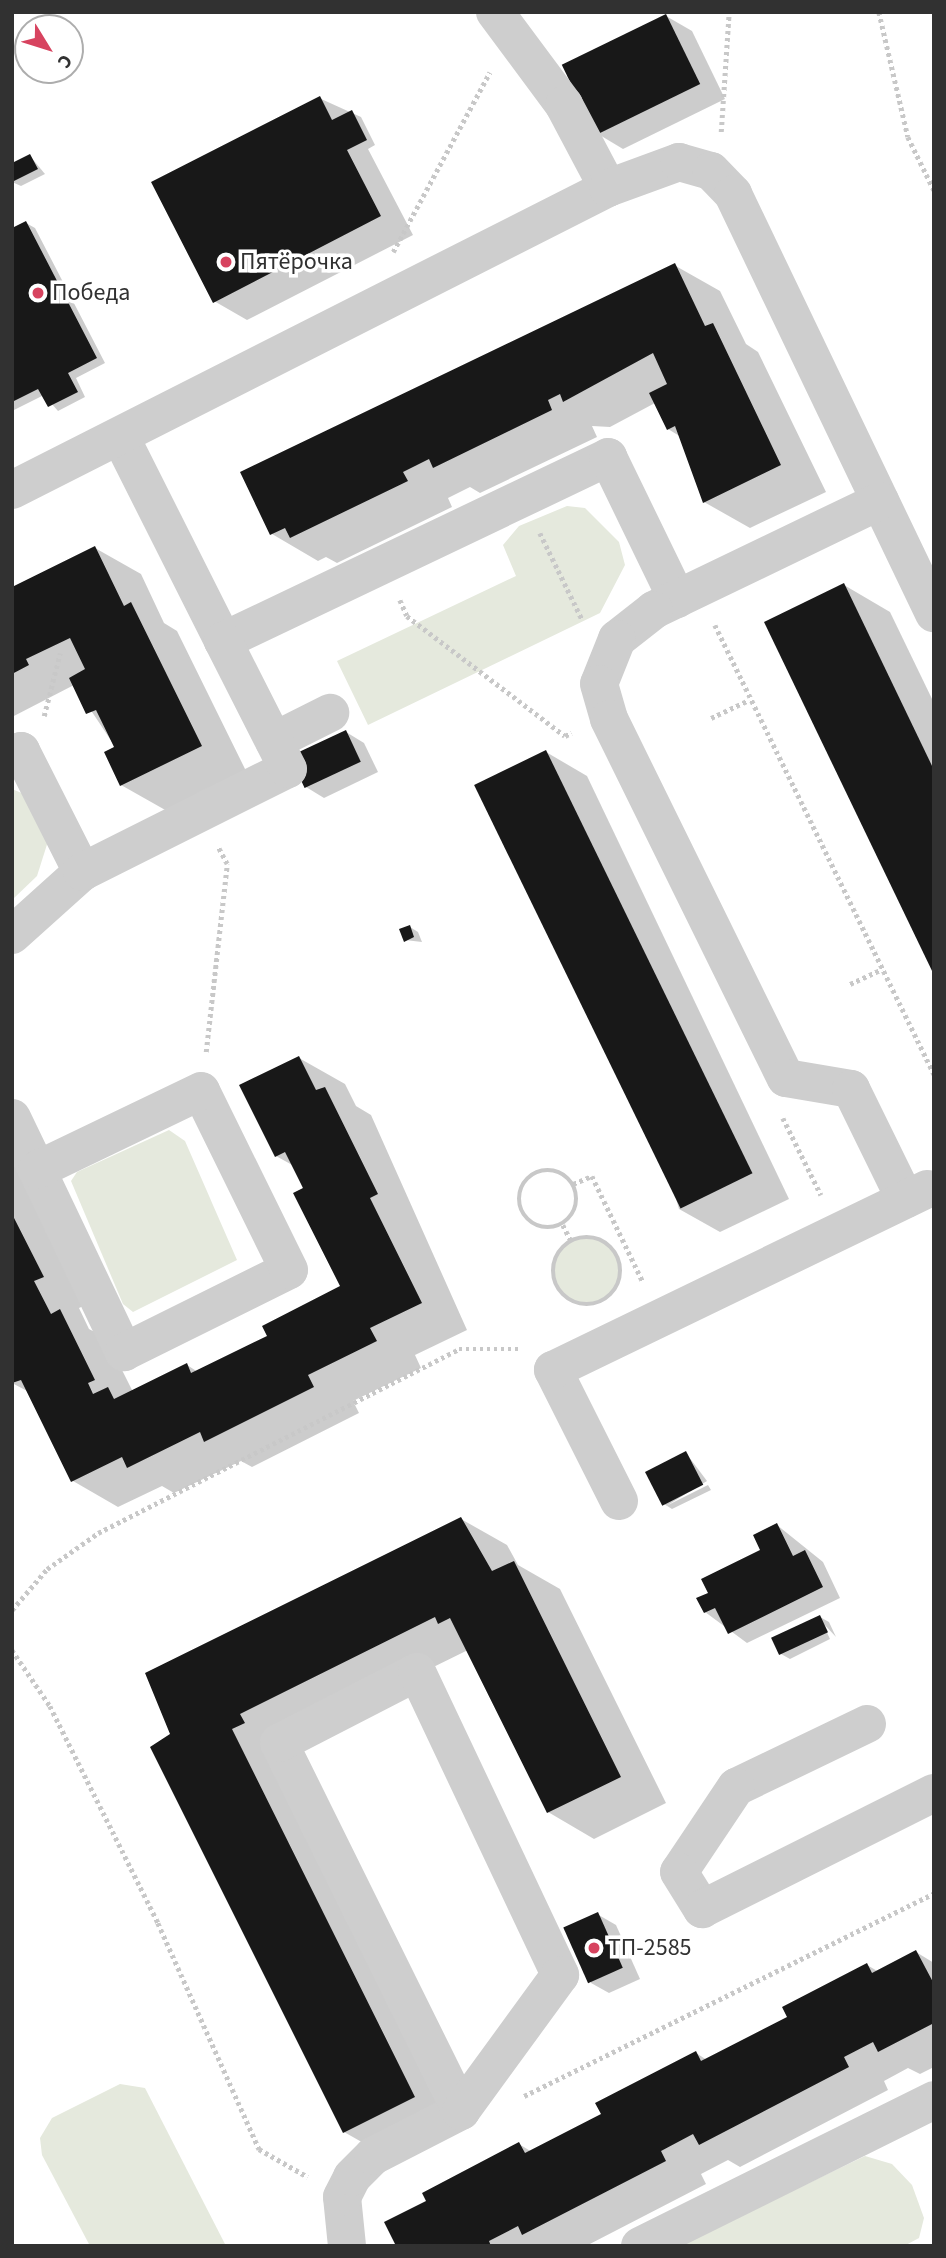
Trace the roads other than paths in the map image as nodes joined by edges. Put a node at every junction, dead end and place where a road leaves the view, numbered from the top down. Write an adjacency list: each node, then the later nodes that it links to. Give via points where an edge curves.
1 (503, 23): 2 (lane, via 564,105)
2 (608, 188): 3 (lane); 5 (lane, via 679,162 711,171 733,194)
3 (120, 436): 4 (lane); 8 (lane)
4 (12, 490)
5 (880, 501): 6 (lane); 7 (lane)
6 (687, 594): 8 (lane, via 608,457); 16 (lane, via 633,624 611,648 599,684 609,719 786,1078 851,1089)
7 (934, 613)
8 (223, 641): 10 (lane)
9 (330, 713): 10 (lane)
10 (274, 741): 12 (lane, via 288,769)
11 (12, 755): 12 (lane, via 21,751)
12 (82, 872): 13 (lane)
13 (12, 935)
14 (12, 1118): 15 (lane)
15 (37, 1170): 15 (lane, via 201,1091 289,1270 124,1352)
16 (926, 1192): 17 (lane, via 553,1370)
17 (618, 1501)
18 (867, 1724): 19 (lane, via 736,1787 679,1872 702,1909)
19 (934, 1793)
20 (934, 2099): 23 (lane)
21 (461, 2111): 21 (lane, via 279,1743 417,1672 560,1975); 22 (lane, via 373,2157 342,2196)
22 (347, 2246)
23 (640, 2246)

